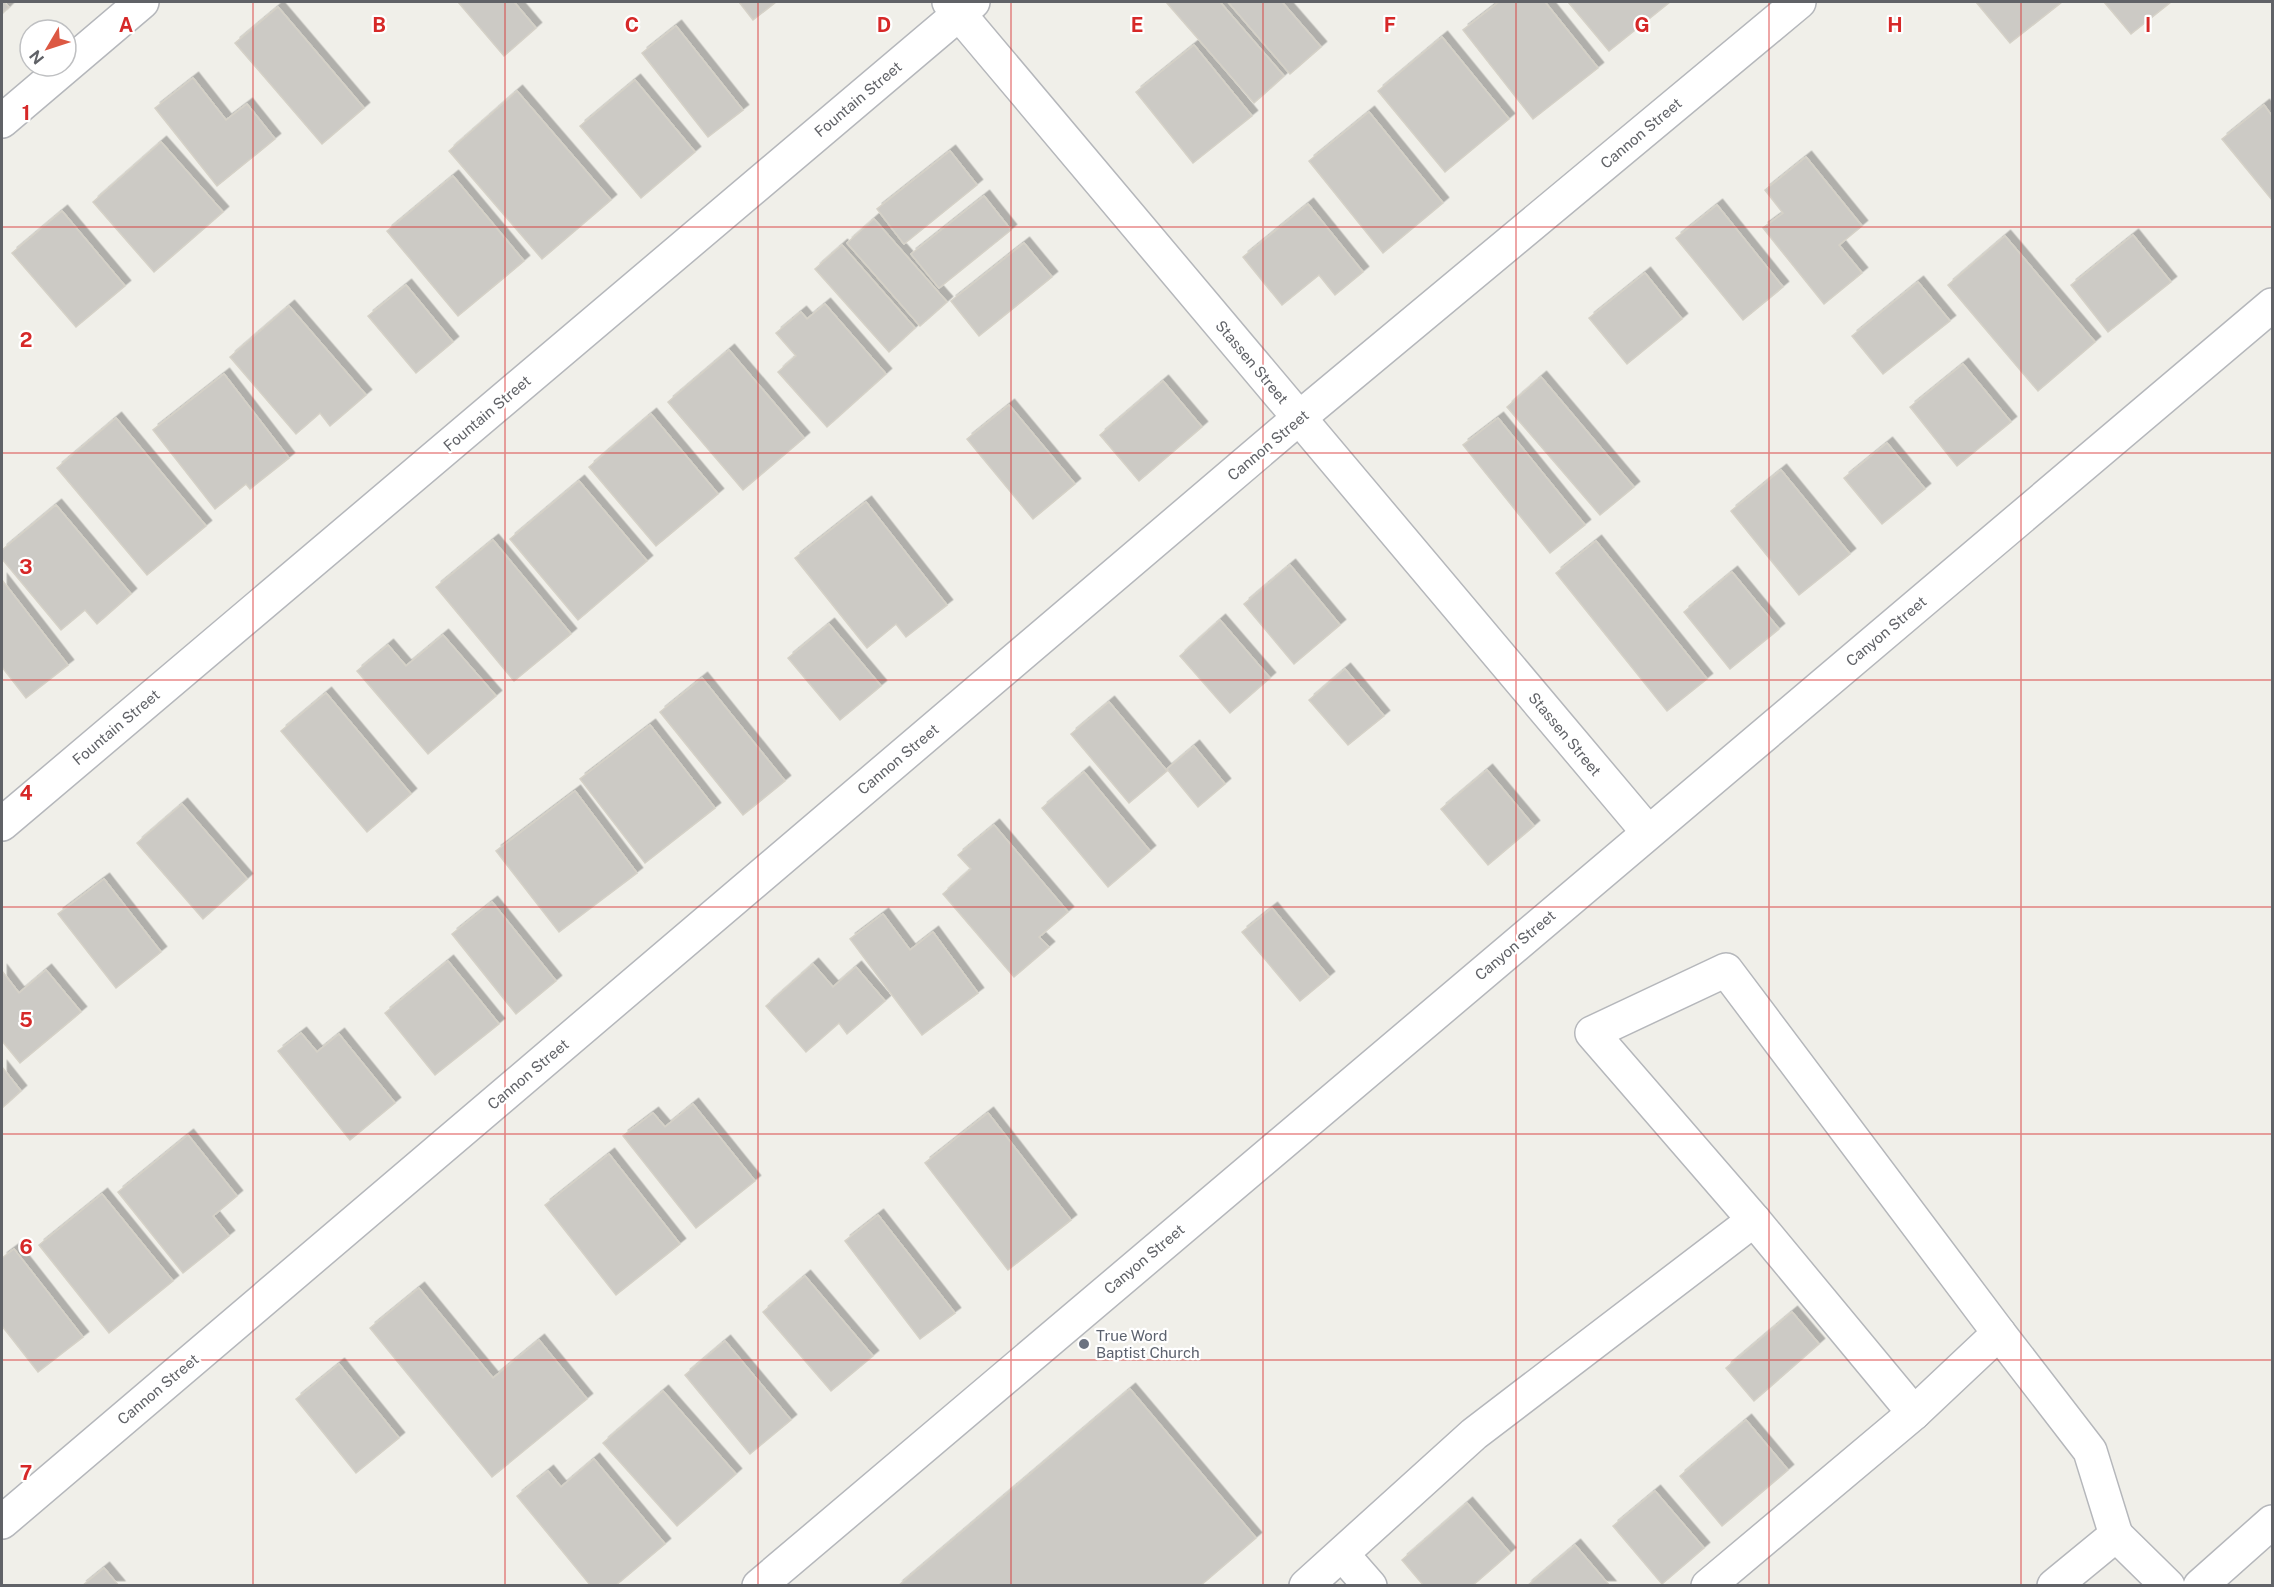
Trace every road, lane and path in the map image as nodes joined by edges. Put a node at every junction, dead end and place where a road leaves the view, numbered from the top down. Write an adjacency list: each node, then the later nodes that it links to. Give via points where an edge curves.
1 (142, 2): 4 (street)
2 (1799, 2): 6 (street, Cannon Street)
3 (960, 5): 6 (street, Stassen Street); 7 (street, Fountain Street)
4 (2, 121)
5 (2272, 305): 8 (street, Canyon Street)
6 (1299, 418): 8 (street, Stassen Street); 12 (street, Cannon Street)
7 (2, 824)
8 (1648, 832): 16 (street, Canyon Street)
9 (1754, 1220): 10 (street, via 1592,1034 1726,970); 11 (street); 15 (street, via 1474,1434)
10 (1999, 1333): 11 (street); 14 (street, via 2090,1451)
11 (1914, 1413): 19 (street)
12 (2, 1522)
13 (2272, 1522): 22 (street)
14 (2116, 1535): 20 (street); 21 (street)
15 (1342, 1554): 17 (street); 18 (street)
16 (759, 1586)
17 (1306, 1586)
18 (1370, 1586)
19 (1708, 1586)
20 (2054, 1586)
21 (2168, 1586)
22 (2200, 1586)

